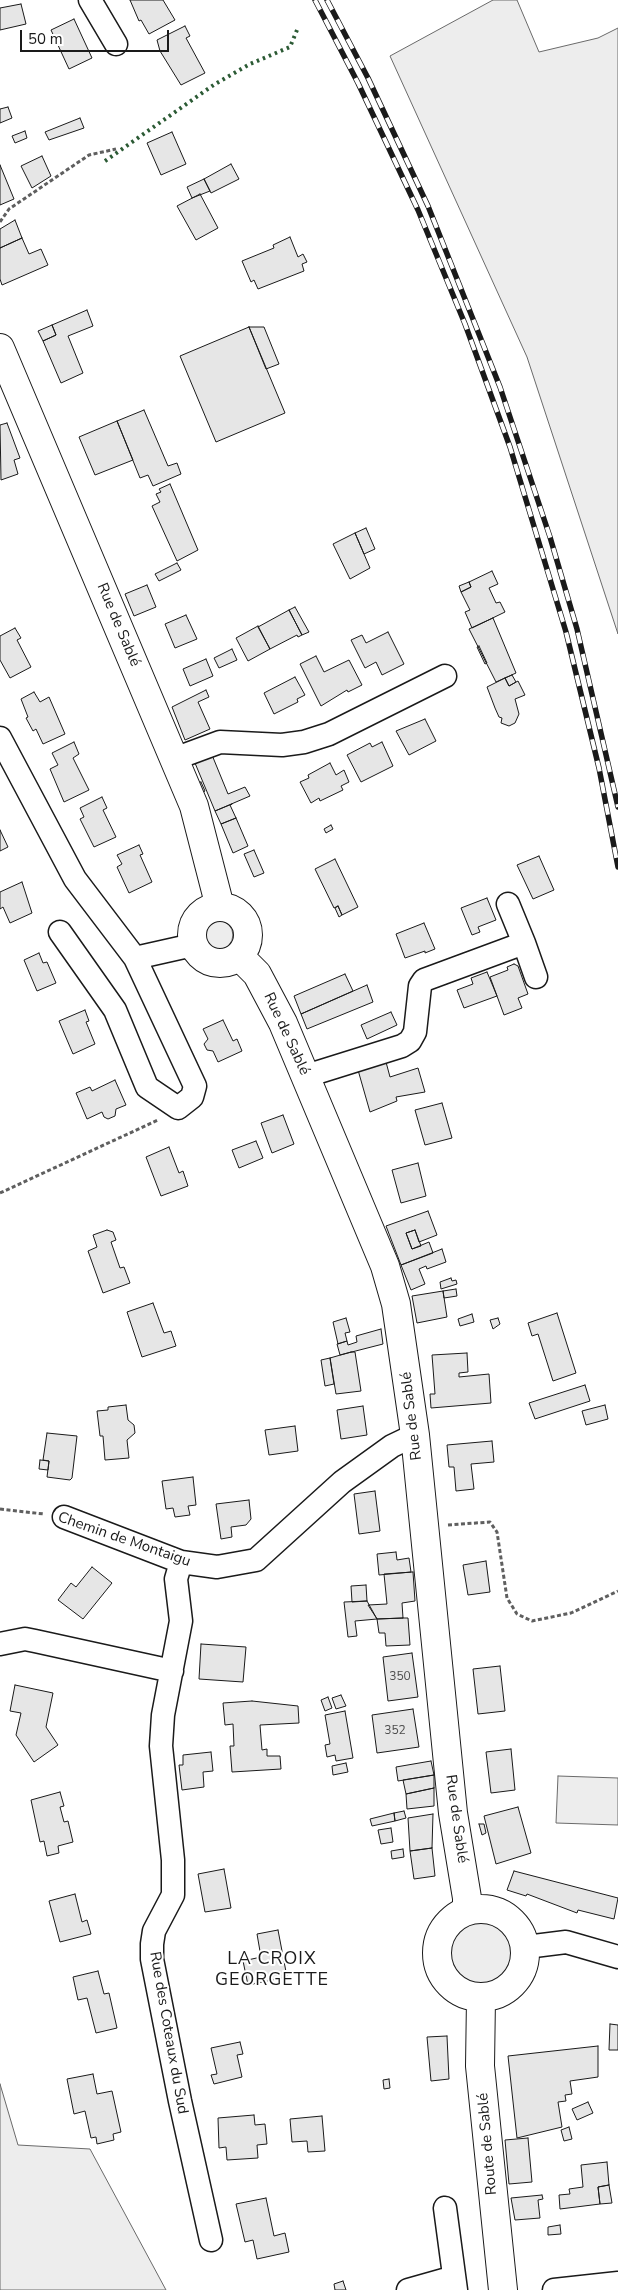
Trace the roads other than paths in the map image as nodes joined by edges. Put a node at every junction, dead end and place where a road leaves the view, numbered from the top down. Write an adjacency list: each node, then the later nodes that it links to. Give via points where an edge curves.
1 (90, 0): 2 (street)
2 (116, 44)
3 (0, 348): 6 (main road, Rue de Sablé)
4 (445, 676): 6 (street, via 329,734 304,742 282,745 220,742)
5 (0, 738): 13 (street, via 75,879)
6 (174, 759): 8 (main road, Rue de Sablé, via 194,806)
7 (508, 904): 10 (street)
8 (220, 907): 11 (main road, via 202,912 196,919 192,928); 12 (main road, via 229,908 244,920 248,939)
9 (60, 932): 13 (street, via 115,1010 148,1087 178,1108 192,1097 196,1086)
10 (524, 943): 14 (street); 15 (street, via 424,980 420,986 416,1032 402,1046)
11 (193, 945): 12 (main road, via 205,960 214,963 223,964); 13 (street)
12 (239, 956): 15 (main road, Rue de Sablé, via 261,982)
13 (136, 958)
14 (536, 977)
15 (306, 1076): 16 (main road, Rue de Sablé, via 385,1266 396,1304)
16 (414, 1435): 18 (street, Chemin de Montaigu, via 392,1446 342,1482 256,1560 217,1567); 21 (main road, Rue de Sablé, via 453,1813 468,1898)
17 (64, 1518): 18 (street, Chemin de Montaigu)
18 (181, 1562): 20 (street, Rue des Coteaux du Sud, via 176,1579 181,1621)
19 (0, 1644): 20 (street, via 25,1639)
20 (172, 1671): 26 (street, Rue des Coteaux du Sud, via 163,1715 161,1746 173,1860 173,1895 154,1931 152,1960)
21 (467, 1910): 22 (main road, via 493,1909 505,1915 515,1923); 24 (main road, via 455,1916 438,1939 439,1967 455,1989)
22 (526, 1947): 23 (street, via 566,1942); 24 (main road, via 525,1962 514,1982 496,1995)
23 (618, 1956)
24 (481, 1998): 30 (main road, Route de Sablé, via 480,2066)
25 (445, 2208): 27 (street)
26 (211, 2240)
27 (455, 2283): 29 (street)
28 (618, 2283): 31 (street)
29 (408, 2290)
30 (503, 2290)
31 (554, 2290)

